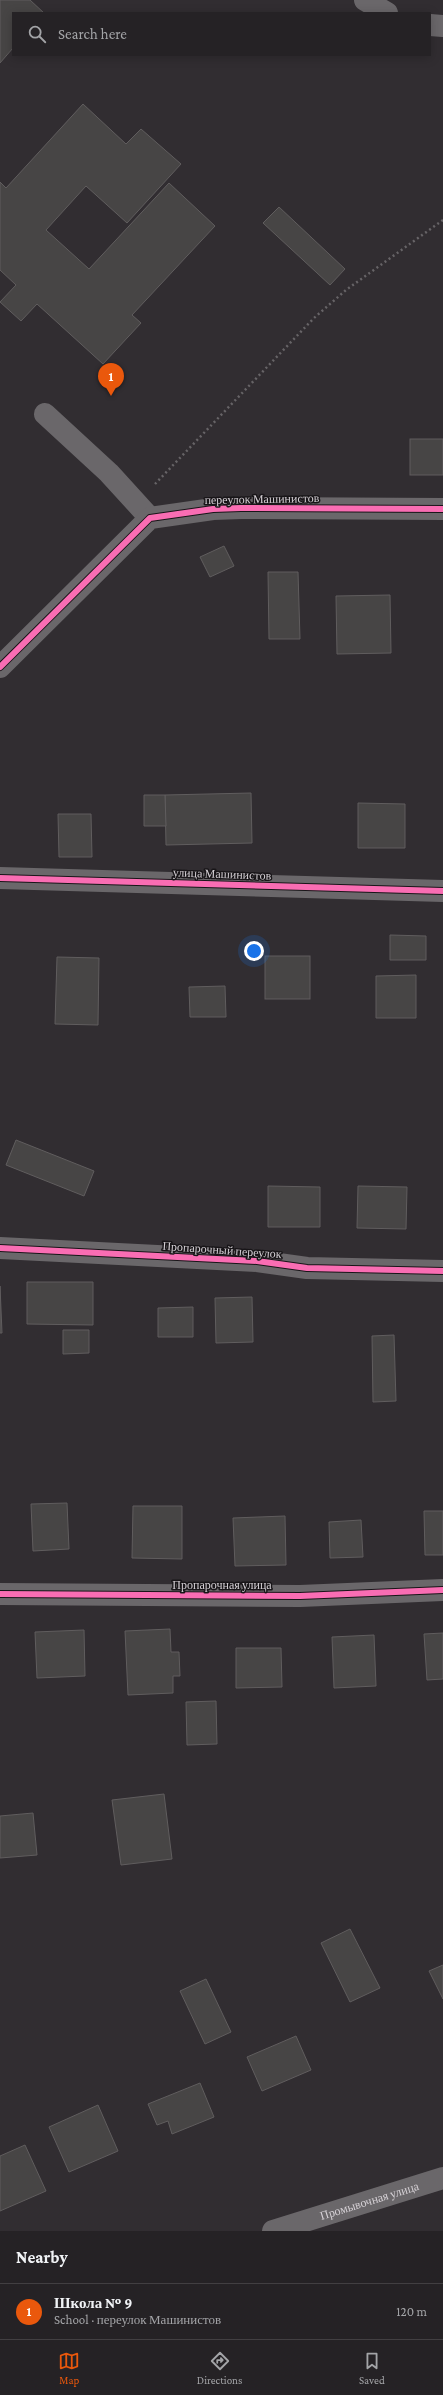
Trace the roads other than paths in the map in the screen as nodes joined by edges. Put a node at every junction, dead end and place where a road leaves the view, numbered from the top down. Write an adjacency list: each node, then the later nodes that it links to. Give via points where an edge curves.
1 (365, 0): 2 (street)
2 (385, 12)
3 (431, 25): 4 (street)
4 (443, 26)
5 (45, 414): 7 (street, via 109,473)
6 (443, 509): 7 (street, переулок Машинистов)
7 (144, 510): 8 (street)
8 (0, 667)
9 (0, 878): 10 (street, улица Машинистов)
10 (443, 891)
11 (0, 1248): 12 (street, Пропарочный переулок, via 257,1261 307,1268)
12 (443, 1271)
13 (443, 1590): 14 (street, Пропарочная улица, via 300,1596)
14 (0, 1594)
15 (443, 2178): 16 (street, Промывочная улица)
16 (272, 2231)

